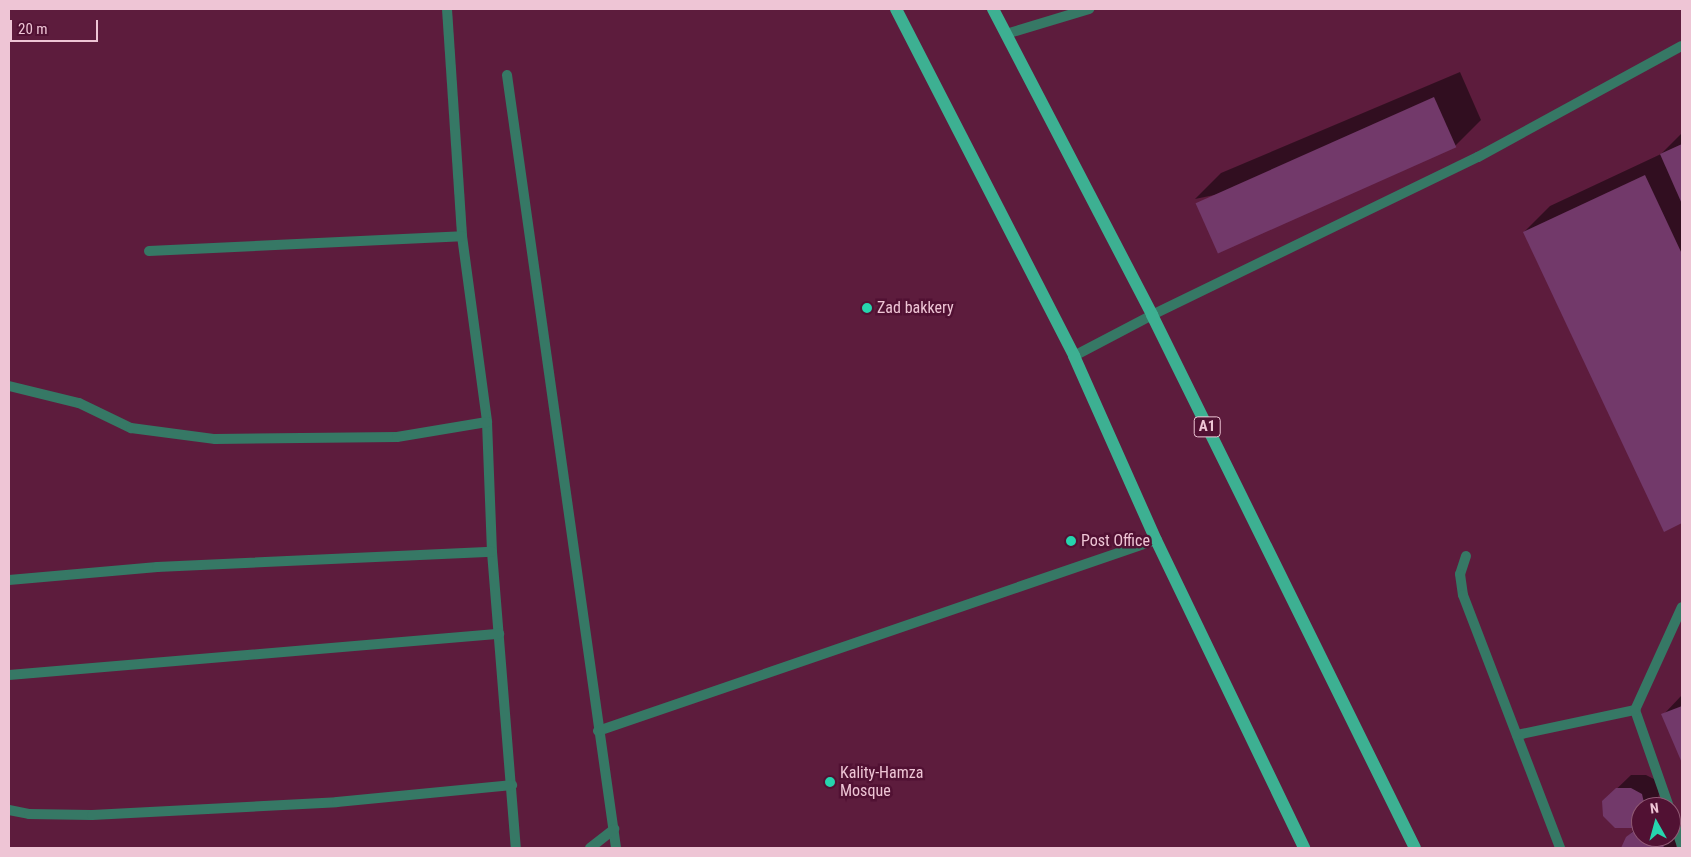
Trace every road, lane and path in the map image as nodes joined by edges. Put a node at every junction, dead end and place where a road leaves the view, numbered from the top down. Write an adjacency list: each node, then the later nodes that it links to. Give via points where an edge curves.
1 (447, 9): 8 (street)
2 (896, 9): 11 (main road)
3 (993, 9): 5 (main road, A1)
4 (1089, 9): 5 (street)
5 (1006, 34): 10 (main road, A1)
6 (1682, 46): 10 (street, via 1478,157)
7 (507, 75): 22 (street)
8 (462, 236): 9 (street); 13 (street)
9 (149, 251)
10 (1152, 315): 11 (street); 32 (main road, A1)
11 (1074, 356): 14 (main road)
12 (9, 386): 13 (street, via 80,403 132,428 215,439 397,437)
13 (487, 422): 15 (street)
14 (1156, 540): 22 (street); 31 (main road)
15 (492, 552): 17 (street, via 157,567); 19 (street)
16 (1466, 556): 23 (street, via 1460,574 1463,594)
17 (9, 580)
18 (1682, 607): 21 (street)
19 (499, 634): 20 (street); 24 (street)
20 (9, 675)
21 (1635, 710): 23 (street); 25 (street)
22 (598, 731): 27 (street)
23 (1517, 735): 33 (street)
24 (512, 785): 26 (street, via 337,802 92,815 29,814); 28 (street)
25 (1665, 797)
26 (9, 810)
27 (614, 829): 29 (street); 30 (street)
28 (516, 848)
29 (590, 848)
30 (616, 848)
31 (1304, 848)
32 (1415, 848)
33 (1560, 848)

